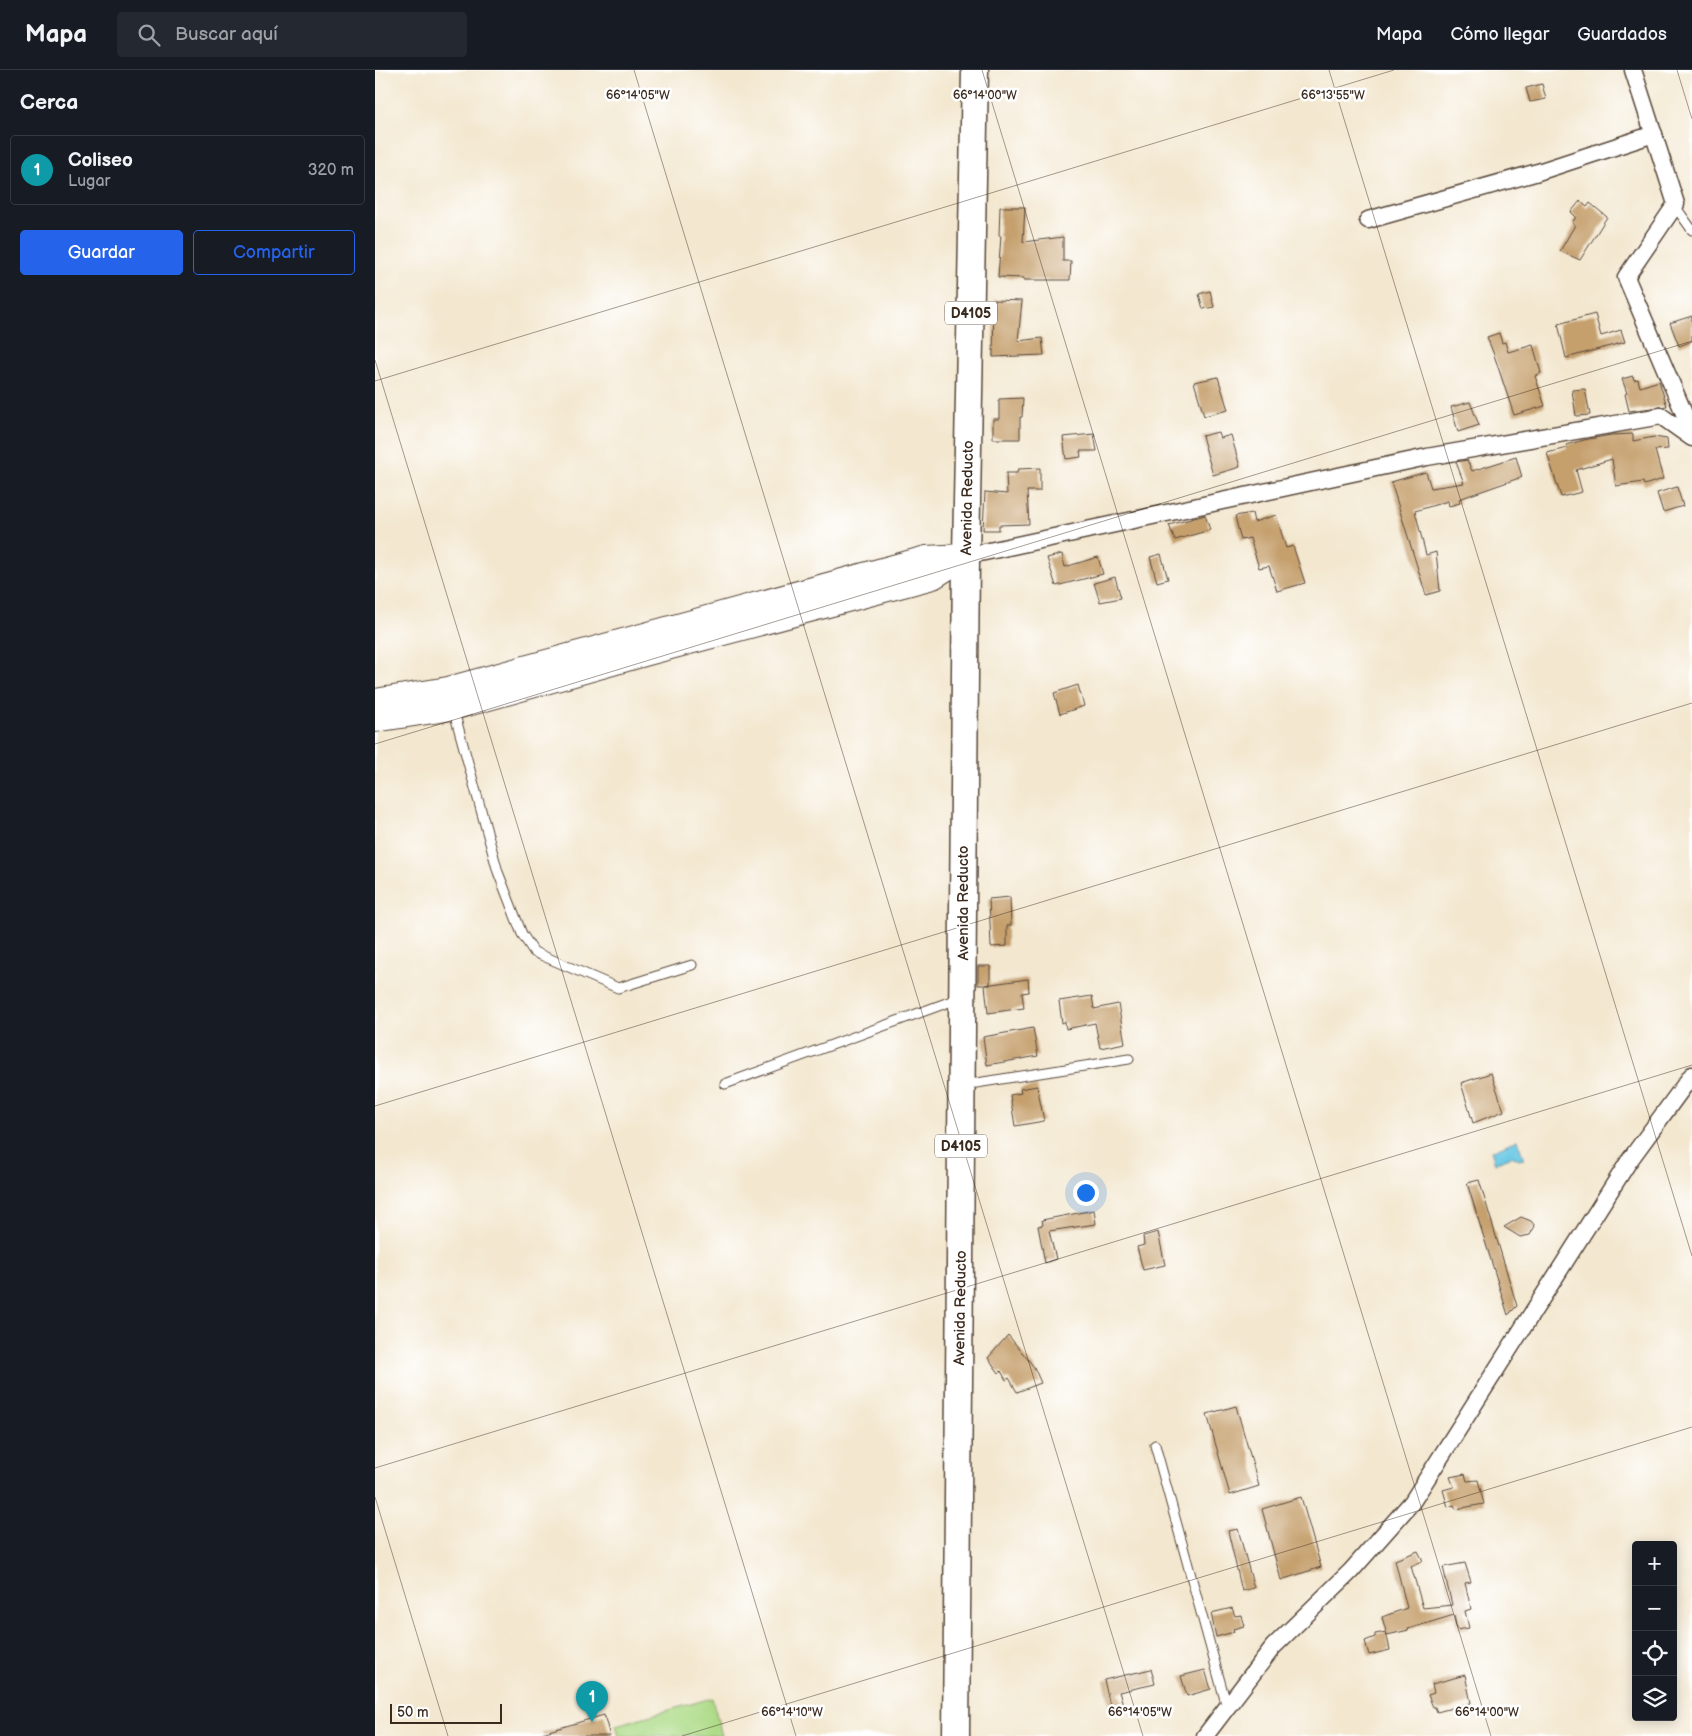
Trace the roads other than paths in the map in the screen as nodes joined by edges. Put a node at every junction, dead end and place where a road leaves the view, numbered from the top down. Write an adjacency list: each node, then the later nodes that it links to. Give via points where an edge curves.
1 (975, 70): 9 (main road, Avenida Reducto / D4105)
2 (1633, 70): 3 (street)
3 (1654, 134): 4 (street); 5 (street, via 1538,172)
4 (1675, 206): 6 (lane); 7 (street, via 1626,277)
5 (1367, 220)
6 (1692, 230)
7 (1692, 432)
8 (1692, 438): 9 (street, via 1661,416 1427,457)
9 (966, 556): 10 (street, via 933,577 645,644); 14 (main road, Avenida Reducto / D4105)
10 (450, 699): 11 (street); 12 (street); 13 (lane, via 498,872 523,934 534,952 618,988)
11 (375, 701)
12 (375, 720)
13 (692, 965)
14 (962, 997): 17 (lane); 18 (main road, Avenida Reducto / D4105)
15 (1129, 1059): 18 (lane)
16 (1692, 1075): 20 (street, via 1629,1161 1413,1502 1351,1571 1273,1646)
17 (725, 1084)
18 (962, 1086): 21 (main road, Avenida Reducto / D4105)
19 (1155, 1445): 20 (lane)
20 (1227, 1707): 22 (street)
21 (956, 1736)
22 (1205, 1736)

